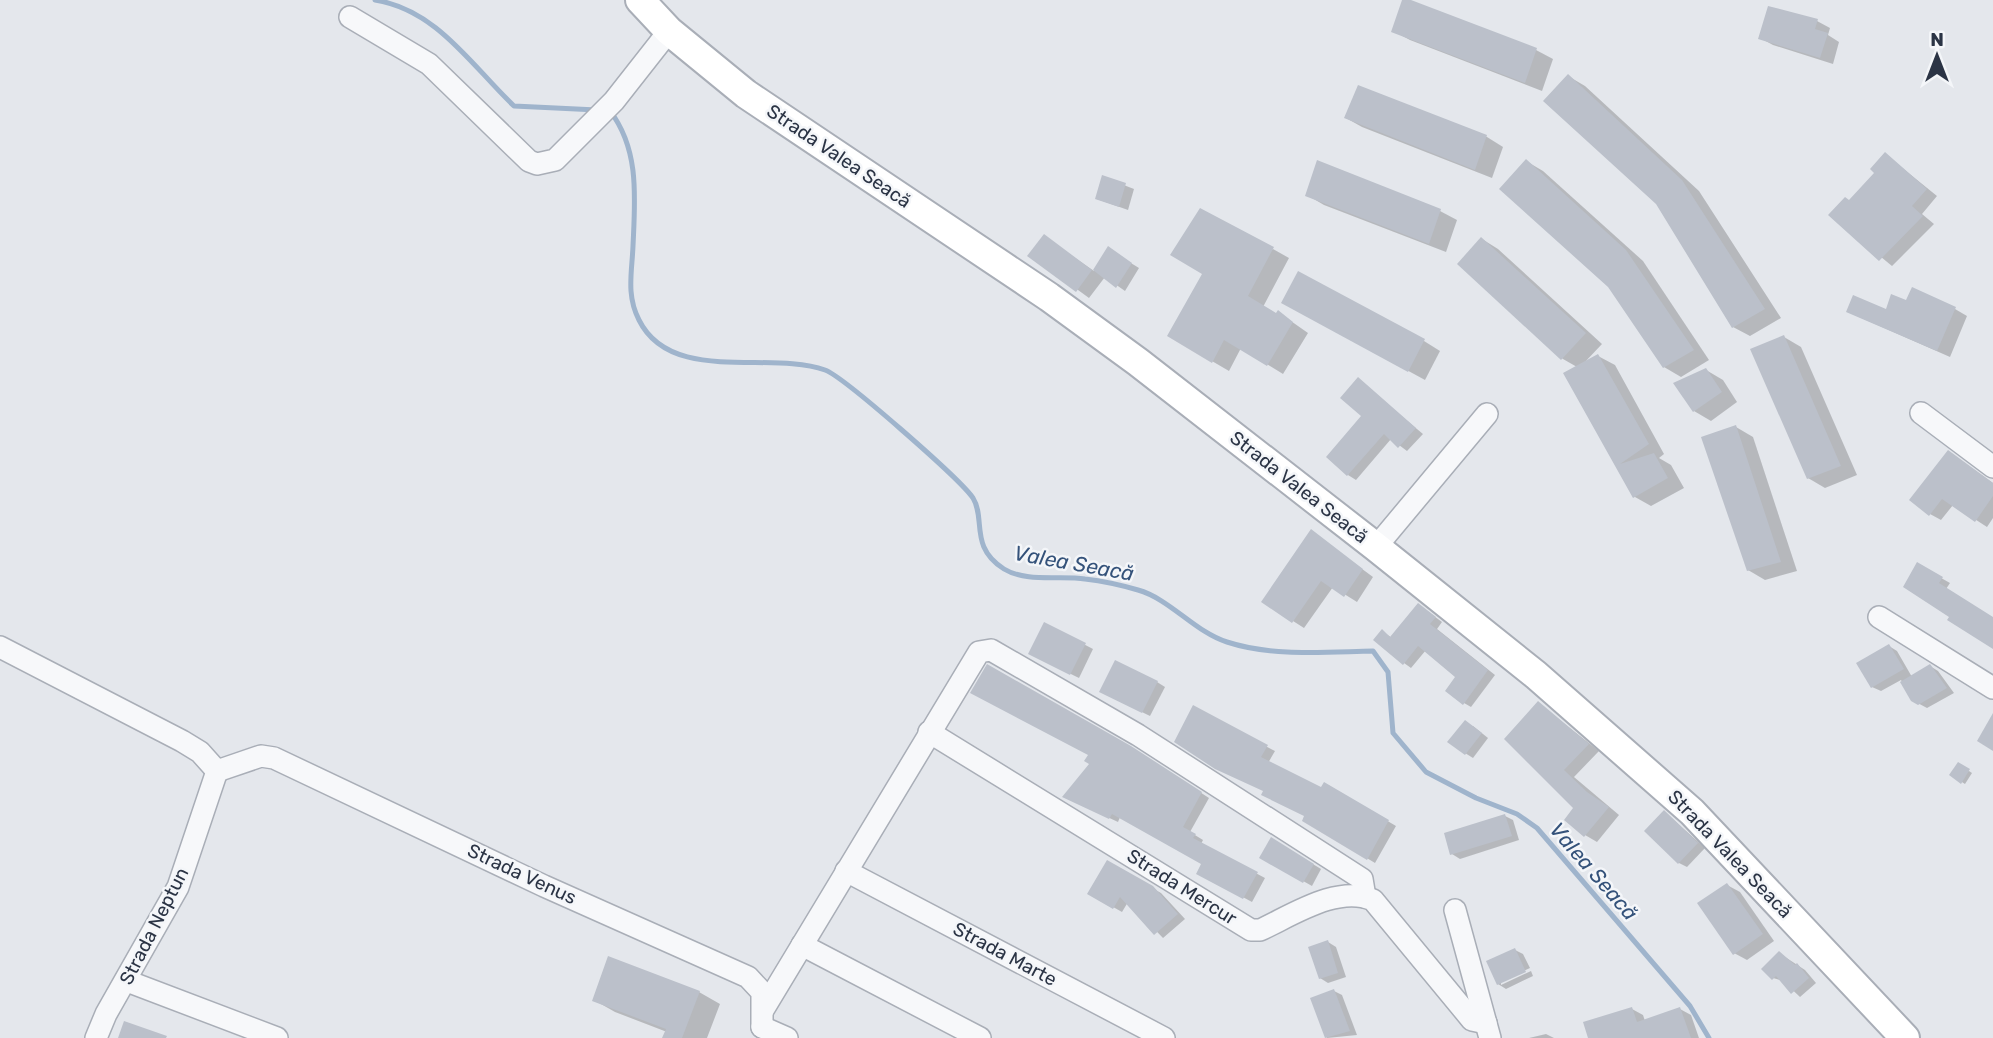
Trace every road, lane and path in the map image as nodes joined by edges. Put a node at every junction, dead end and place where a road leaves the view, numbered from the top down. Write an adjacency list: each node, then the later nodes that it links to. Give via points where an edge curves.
1 (640, 0): 3 (main road, Strada Valea Seacă)
2 (350, 17): 3 (street, via 429,64 537,164 555,160 597,120)
3 (669, 31): 7 (main road, Strada Valea Seacă, via 746,94 1105,338)
4 (1921, 413): 6 (street)
5 (1487, 414): 7 (street)
6 (1993, 467)
7 (1376, 547): 25 (main road, Strada Valea Seacă, via 1664,785)
8 (1879, 617): 10 (street)
9 (0, 647): 12 (street, via 182,741)
10 (1993, 688)
11 (929, 732): 13 (street); 14 (street, Strada Mercur, via 1251,930 1336,897); 14 (street, via 970,662 979,652 991,650 1138,735 1330,857 1362,879)
12 (217, 771): 17 (street, Strada Neptun, via 178,887); 18 (street, Strada Venus, via 261,756 274,758 748,977 762,992)
13 (846, 871): 16 (street); 24 (street, Strada Marte)
14 (1365, 897): 19 (street, via 1380,905 1472,1020)
15 (1455, 910): 19 (street)
16 (802, 945): 18 (street); 23 (street)
17 (127, 981): 20 (street, Strada Neptun); 21 (street)
18 (759, 1025): 22 (street)
19 (1488, 1031)
20 (96, 1038)
21 (277, 1038)
22 (788, 1038)
23 (980, 1038)
24 (1164, 1038)
25 (1905, 1038)

